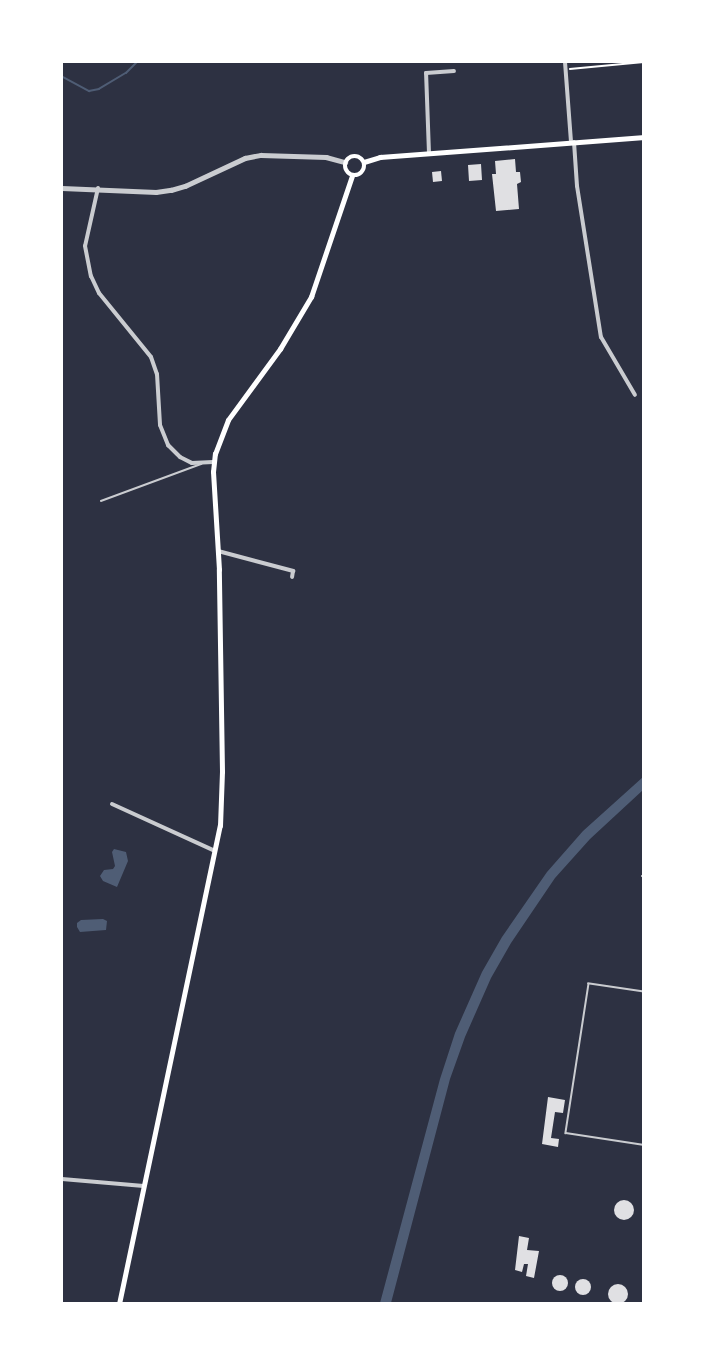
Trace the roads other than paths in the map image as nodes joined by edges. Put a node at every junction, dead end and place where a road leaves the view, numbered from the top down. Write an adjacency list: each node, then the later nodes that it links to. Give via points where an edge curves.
1 (564, 62): 4 (street)
2 (454, 71): 5 (street, via 426,73)
3 (644, 136): 4 (main road)
4 (572, 141): 5 (main road); 11 (street, via 601,337)
5 (429, 153): 7 (main road)
6 (345, 162): 7 (main road, via 355,155); 8 (main road, via 345,170); 10 (street, via 326,157 257,156 171,190)
7 (364, 162): 8 (main road, via 363,172)
8 (352, 176): 12 (main road, via 311,297 280,349 228,420)
9 (62, 188): 10 (street)
10 (98, 188): 13 (street, via 86,246 91,276 99,293 152,357 160,425 168,445 186,460)
11 (635, 395)
12 (213, 462): 13 (street); 15 (main road)
13 (201, 464): 14 (lane)
14 (101, 501)
15 (218, 551): 16 (street, via 293,571); 18 (main road, via 222,787)
16 (292, 577)
17 (112, 804): 18 (street)
18 (216, 852): 22 (main road)
19 (644, 992): 20 (lane, via 589,984 566,1133)
20 (644, 1145)
21 (62, 1179): 22 (street)
22 (144, 1186): 23 (main road)
23 (119, 1304)

